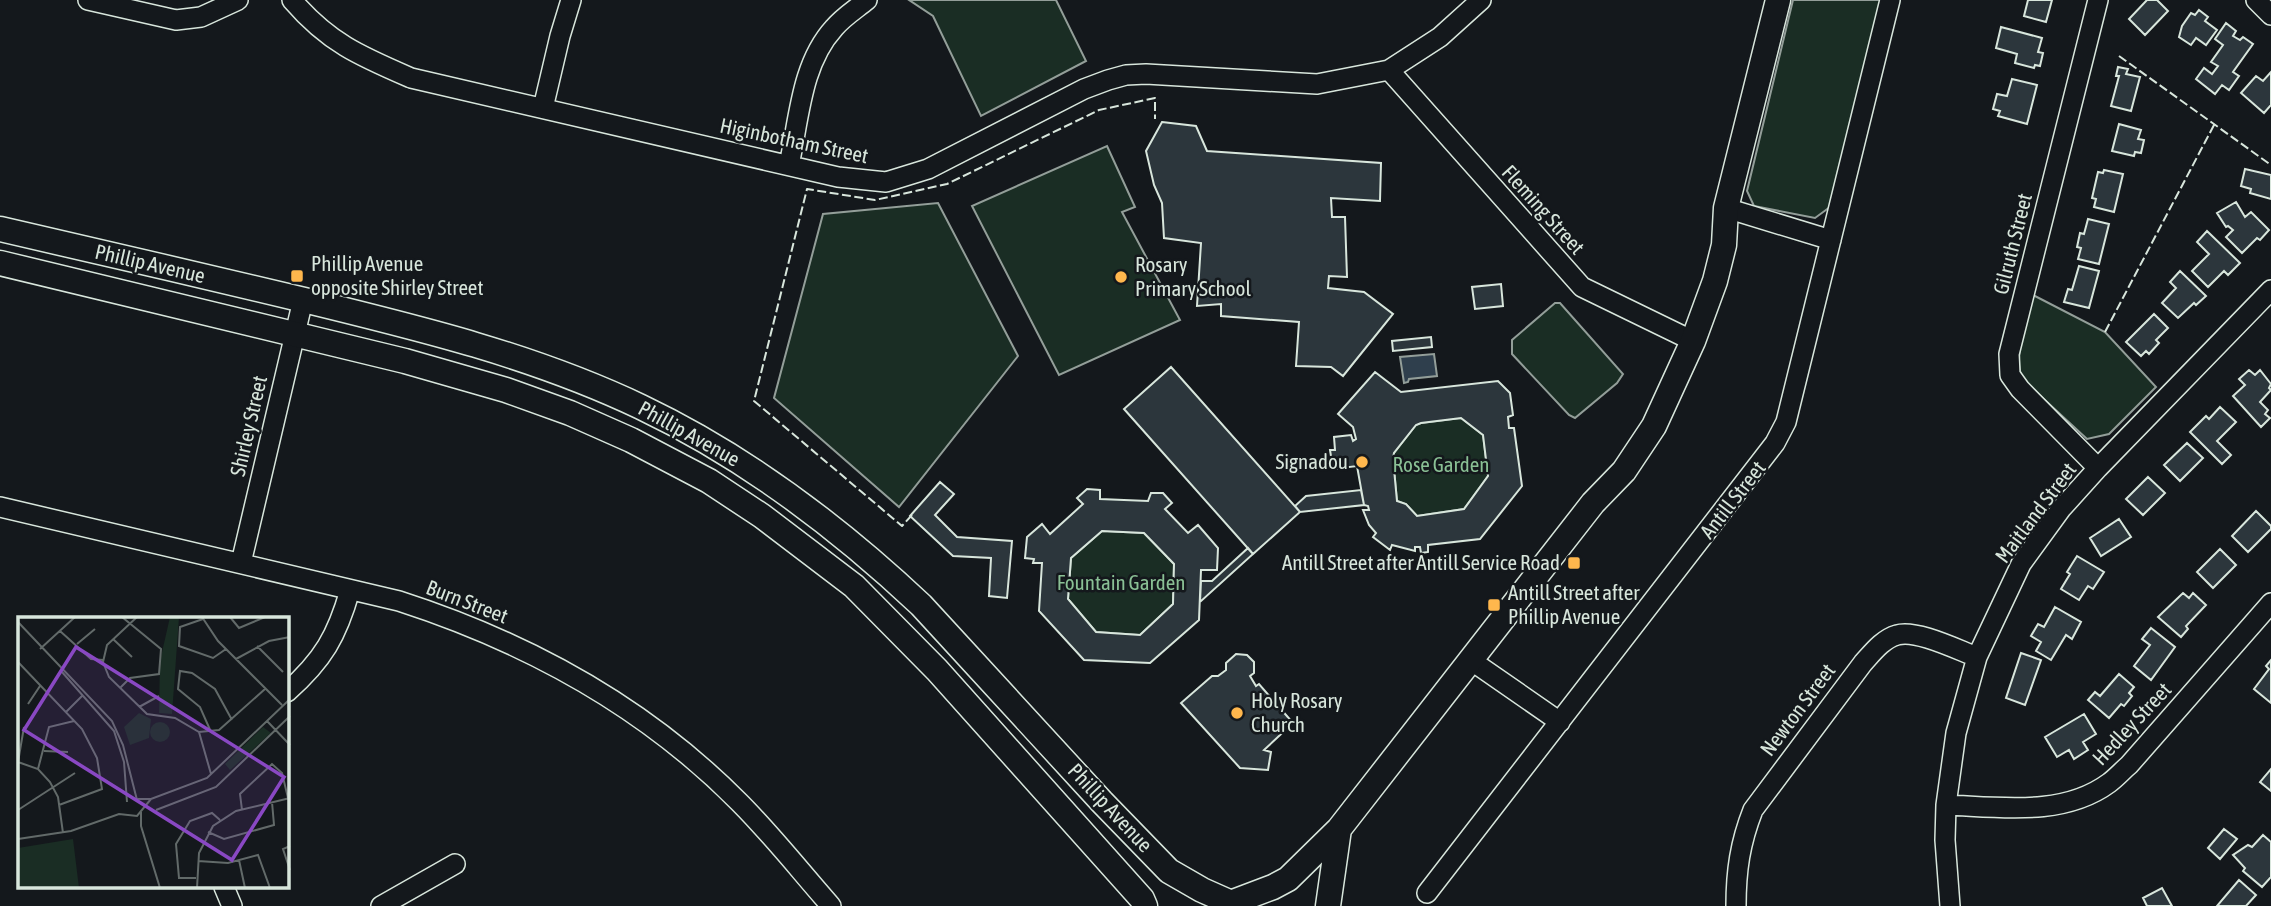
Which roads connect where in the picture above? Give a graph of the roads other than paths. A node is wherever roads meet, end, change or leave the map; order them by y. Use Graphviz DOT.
graph roads {
  1 [pos="88,0"];
  2 [pos="238,0"];
  3 [pos="292,0"];
  4 [pos="571,0"];
  5 [pos="867,0"];
  6 [pos="1777,0"];
  7 [pos="1890,0"];
  8 [pos="2098,0"];
  9 [pos="2256,0"];
  10 [pos="1475,2"];
  11 [pos="2271,15"];
  12 [pos="1389,70"];
  13 [pos="543,108"];
  14 [pos="789,165"];
  15 [pos="1726,208"];
  16 [pos="0,229"];
  17 [pos="1831,240"];
  18 [pos="0,263"];
  19 [pos="2271,290"];
  20 [pos="303,300"];
  21 [pos="294,334"];
  22 [pos="1686,339"];
  23 [pos="2098,468"];
  24 [pos="0,508"];
  25 [pos="241,563"];
  26 [pos="350,590"];
  27 [pos="2271,603"];
  28 [pos="1978,657"];
  29 [pos="1472,661"];
  30 [pos="289,690"];
  31 [pos="1560,722"];
  32 [pos="1946,805"];
  33 [pos="1339,829"];
  34 [pos="455,864"];
  35 [pos="225,888"];
  36 [pos="1427,894"];
  37 [pos="1226,903"];
  38 [pos="232,906"];
  39 [pos="381,906"];
  40 [pos="831,906"];
  41 [pos="1145,906"];
  42 [pos="1271,906"];
  43 [pos="1328,906"];
  44 [pos="1735,906"];
  45 [pos="1950,906"];
  1 -- 2 [label="street"];
  3 -- 13 [label="street, Higinbotham Street"];
  4 -- 13 [label="street"];
  5 -- 14 [label="street"];
  6 -- 15 [label="main road"];
  7 -- 17 [label="street, Antill Street"];
  8 -- 23 [label="street, Gilruth Street"];
  9 -- 11 [label="street"];
  10 -- 12 [label="street, Higinbotham Street"];
  12 -- 14 [label="street, Higinbotham Street"];
  12 -- 22 [label="street, Fleming Street"];
  13 -- 14 [label="street, Higinbotham Street"];
  15 -- 17 [label="street"];
  15 -- 22 [label="main road"];
  16 -- 20 [label="main road, Phillip Avenue"];
  17 -- 31 [label="street, Antill Street"];
  18 -- 21 [label="main road, Phillip Avenue"];
  19 -- 23 [label="street, Maitland Street"];
  20 -- 21 [label="street, Shirley Street"];
  20 -- 37 [label="main road, Phillip Avenue"];
  21 -- 25 [label="street, Shirley Street"];
  21 -- 41 [label="main road, Phillip Avenue"];
  22 -- 29 [label="main road"];
  23 -- 28 [label="street, Maitland Street"];
  24 -- 25 [label="street, Burn Street"];
  25 -- 26 [label="street, Burn Street"];
  26 -- 30 [label="street"];
  26 -- 40 [label="street, Burn Street"];
  27 -- 32 [label="street, Hedley Street"];
  28 -- 32 [label="street, Maitland Street"];
  28 -- 44 [label="street, Newton Street"];
  29 -- 31 [label="street"];
  29 -- 33 [label="main road"];
  31 -- 36 [label="street, Antill Street"];
  32 -- 45 [label="street, Maitland Street"];
  33 -- 37 [label="main road"];
  33 -- 43 [label="main road"];
  34 -- 39 [label="street"];
  35 -- 38 [label="street"];
  37 -- 42 [label="main road, Phillip Avenue"];
}
